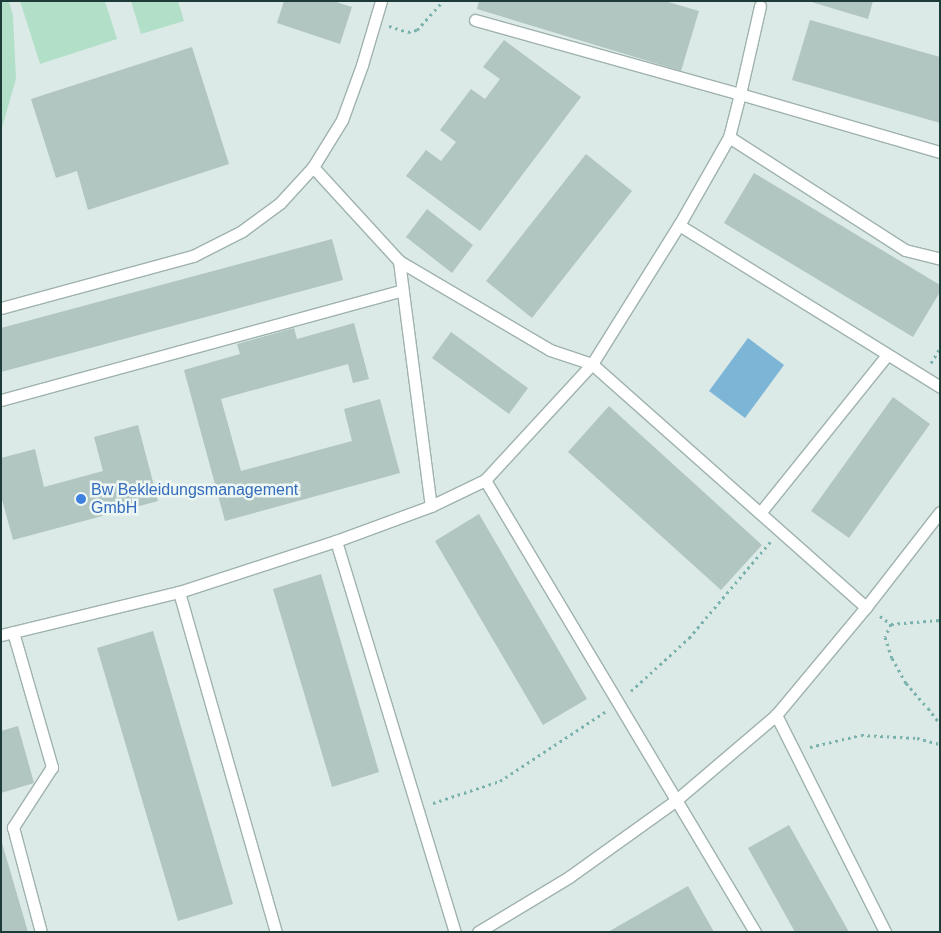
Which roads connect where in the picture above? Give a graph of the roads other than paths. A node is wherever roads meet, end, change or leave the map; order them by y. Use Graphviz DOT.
graph roads {
  1 [pos="381,1"];
  2 [pos="760,6"];
  3 [pos="475,20"];
  4 [pos="740,94"];
  5 [pos="729,137"];
  6 [pos="940,152"];
  7 [pos="312,168"];
  8 [pos="678,226"];
  9 [pos="940,259"];
  10 [pos="399,261"];
  11 [pos="402,290"];
  12 [pos="1,308"];
  13 [pos="887,355"];
  14 [pos="592,364"];
  15 [pos="940,387"];
  16 [pos="1,400"];
  17 [pos="485,480"];
  18 [pos="431,506"];
  19 [pos="940,512"];
  20 [pos="760,513"];
  21 [pos="336,541"];
  22 [pos="179,592"];
  23 [pos="866,607"];
  24 [pos="14,632"];
  25 [pos="1,636"];
  26 [pos="776,715"];
  27 [pos="675,801"];
  28 [pos="41,932"];
  29 [pos="276,932"];
  30 [pos="455,932"];
  31 [pos="478,932"];
  32 [pos="754,932"];
  33 [pos="885,932"];
  1 -- 7 [label="lane"];
  2 -- 4 [label="lane"];
  3 -- 4 [label="lane"];
  4 -- 5 [label="lane"];
  4 -- 6 [label="lane"];
  5 -- 8 [label="lane"];
  5 -- 9 [label="lane"];
  7 -- 10 [label="lane"];
  7 -- 12 [label="lane"];
  8 -- 13 [label="lane"];
  8 -- 14 [label="lane"];
  10 -- 11 [label="lane"];
  10 -- 14 [label="lane"];
  11 -- 16 [label="lane"];
  11 -- 18 [label="lane"];
  13 -- 15 [label="lane"];
  13 -- 20 [label="lane"];
  14 -- 17 [label="lane"];
  14 -- 20 [label="lane"];
  17 -- 18 [label="lane"];
  17 -- 27 [label="lane"];
  18 -- 21 [label="lane"];
  19 -- 23 [label="lane"];
  20 -- 23 [label="lane"];
  21 -- 22 [label="lane"];
  21 -- 30 [label="lane"];
  22 -- 24 [label="lane"];
  22 -- 29 [label="lane"];
  23 -- 26 [label="lane"];
  24 -- 25 [label="lane"];
  24 -- 28 [label="lane"];
  26 -- 27 [label="lane"];
  26 -- 33 [label="lane"];
  27 -- 31 [label="lane"];
  27 -- 32 [label="lane"];
}
